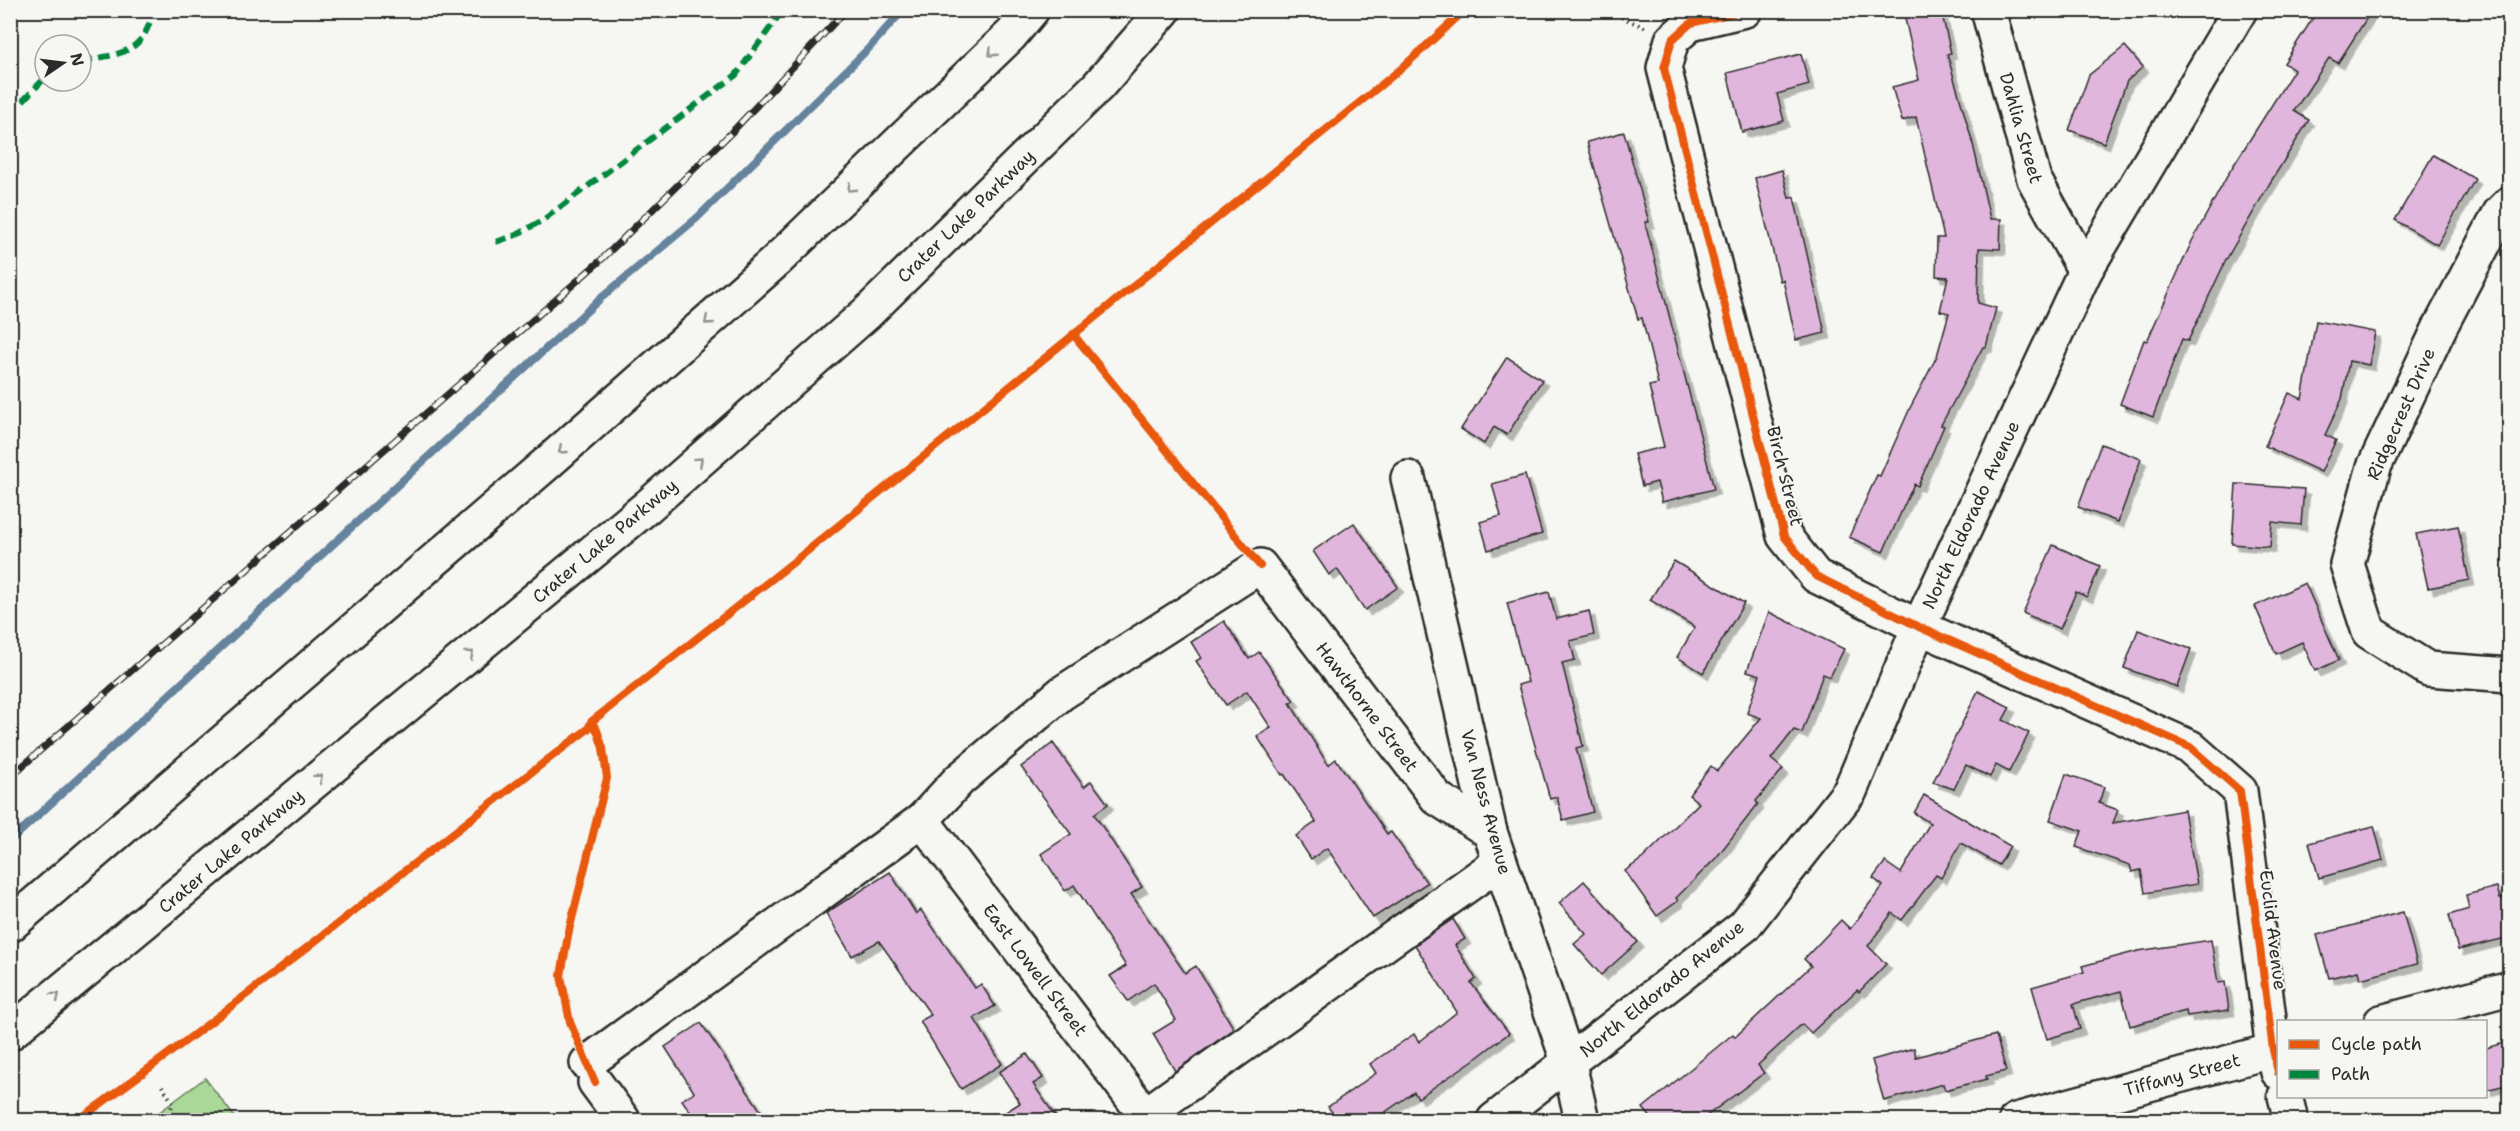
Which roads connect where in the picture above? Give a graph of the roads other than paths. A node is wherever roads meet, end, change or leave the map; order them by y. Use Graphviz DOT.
graph roads {
  1 [pos="1032,10"];
  2 [pos="1164,10"];
  3 [pos="1745,10"];
  4 [pos="1988,10"];
  5 [pos="2240,10"];
  6 [pos="2510,203"];
  7 [pos="2085,271"];
  8 [pos="1408,478"];
  9 [pos="1919,627"];
  10 [pos="2510,675"];
  11 [pos="2240,791"];
  12 [pos="922,820"];
  13 [pos="1495,847"];
  14 [pos="10,925"];
  15 [pos="2510,988"];
  16 [pos="2389,1020"];
  17 [pos="10,1033"];
  18 [pos="2277,1057"];
  19 [pos="1569,1064"];
  20 [pos="2286,1098"];
  21 [pos="1144,1119"];
  22 [pos="623,1120"];
  23 [pos="1494,1120"];
  24 [pos="1582,1120"];
  25 [pos="2016,1120"];
  26 [pos="2291,1120"];
  1 -- 14 [label="street, one-way"];
  17 -- 2 [label="street, Crater Lake Parkway, one-way"];
  3 -- 9 [label="street, Birch Street"];
  4 -- 7 [label="street, Dahlia Street"];
  5 -- 7 [label="street, North Eldorado Avenue"];
  6 -- 10 [label="street, Ridgecrest Drive"];
  7 -- 9 [label="street, North Eldorado Avenue"];
  8 -- 13 [label="street, Van Ness Avenue"];
  9 -- 11 [label="street, Birch Street"];
  9 -- 19 [label="street, North Eldorado Avenue"];
  11 -- 18 [label="street, Euclid Avenue"];
  12 -- 13 [label="street, Hawthorne Street"];
  12 -- 21 [label="street, East Lowell Street"];
  12 -- 22 [label="street"];
  13 -- 19 [label="street, Van Ness Avenue"];
  13 -- 21 [label="street"];
  15 -- 16 [label="street"];
  18 -- 25 [label="street, Tiffany Street"];
  19 -- 23 [label="street, North Eldorado Avenue"];
  19 -- 24 [label="street, Van Ness Avenue"];
  20 -- 26 [label="street"];
}
